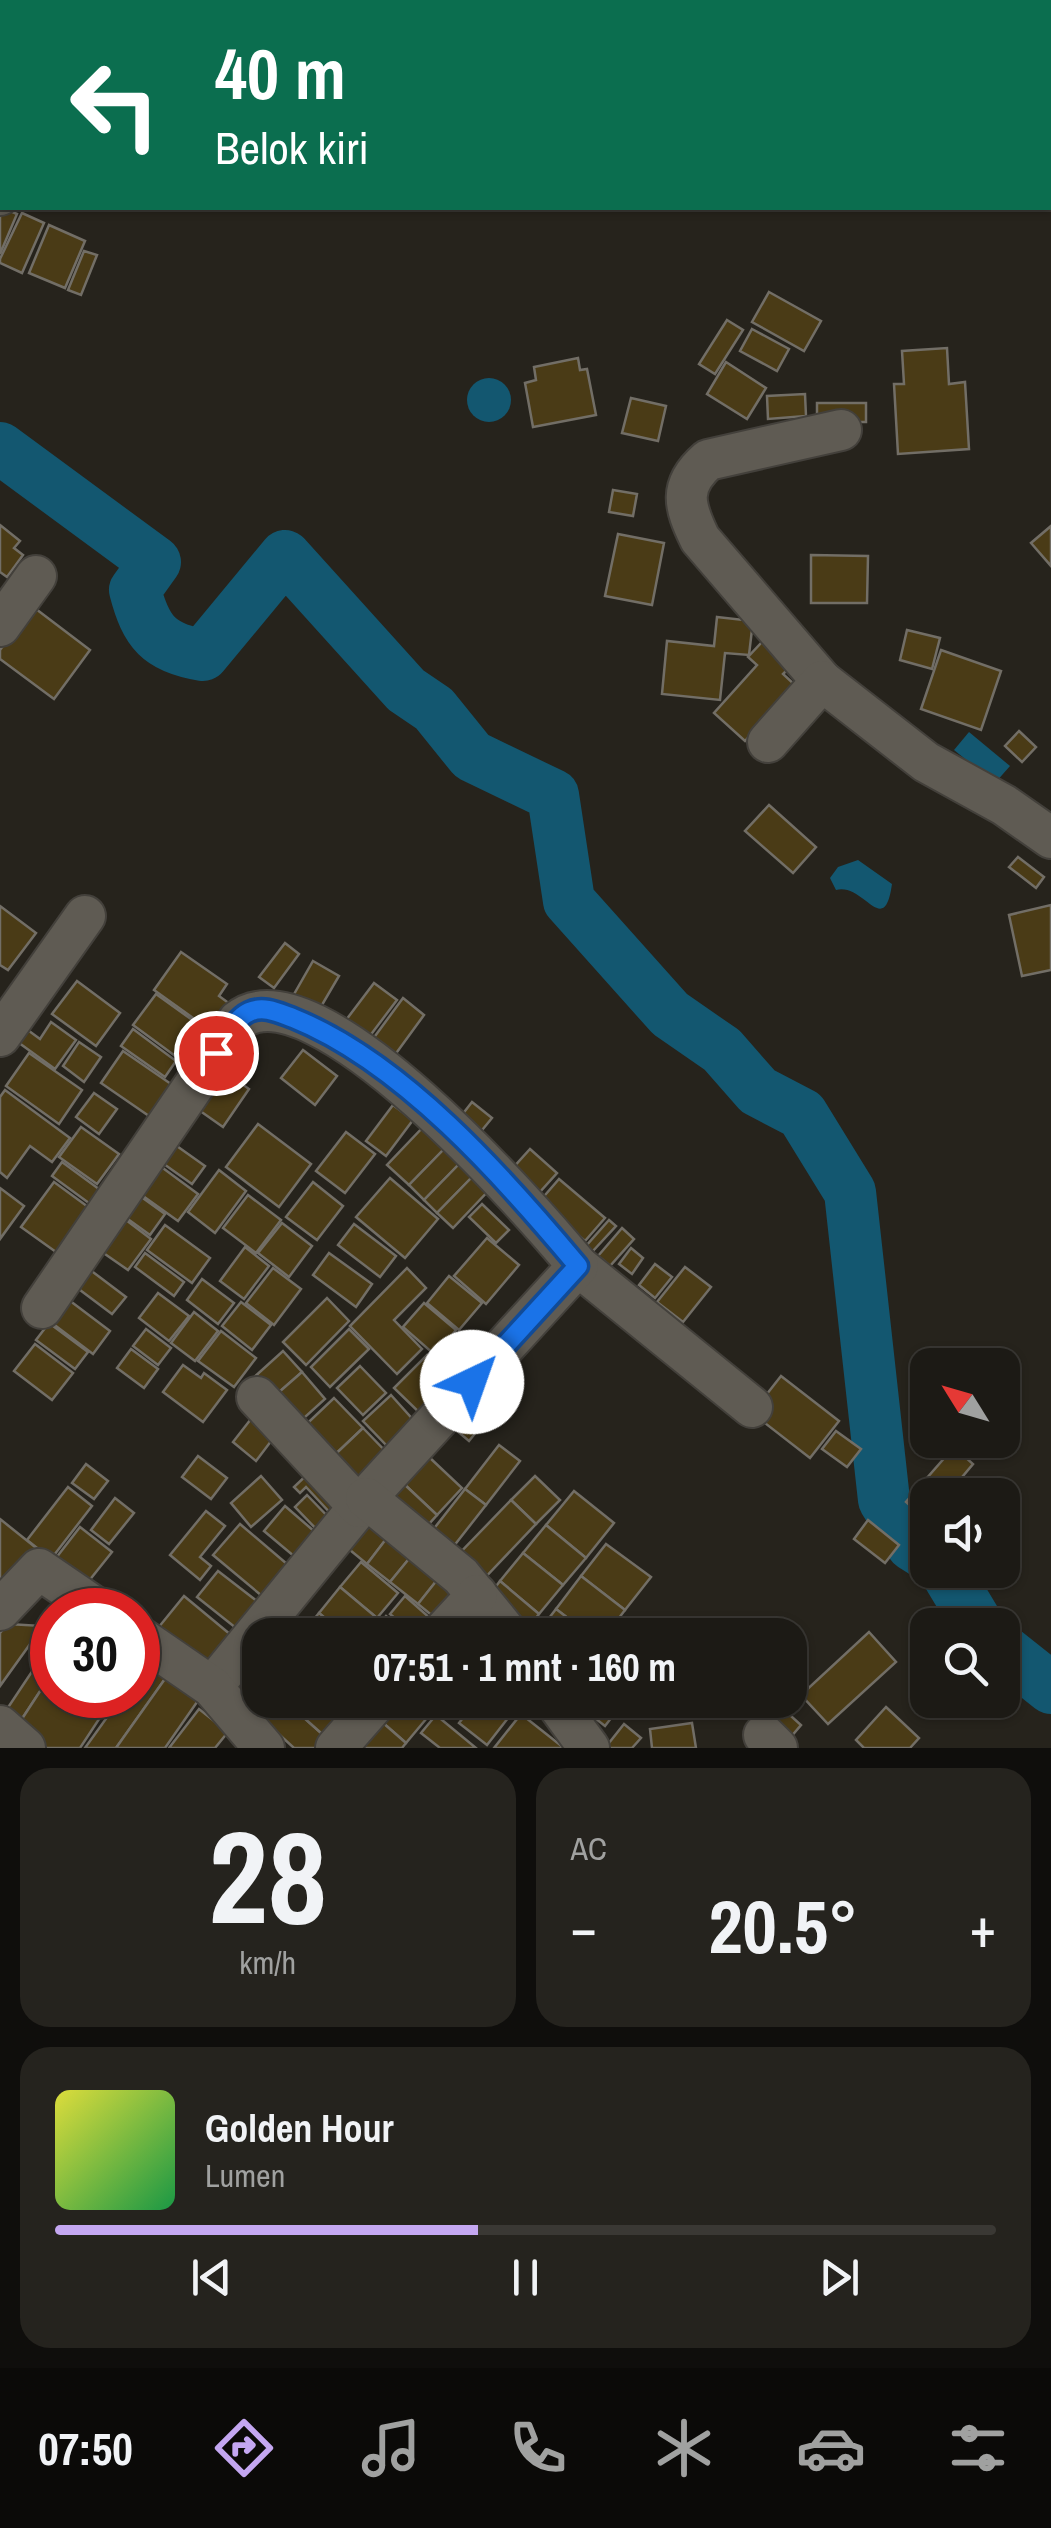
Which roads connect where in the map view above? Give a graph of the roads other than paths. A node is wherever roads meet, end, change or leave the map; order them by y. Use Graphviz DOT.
graph roads {
  1 [pos="841,430"];
  2 [pos="36,576"];
  3 [pos="0,626"];
  4 [pos="822,681"];
  5 [pos="768,742"];
  6 [pos="1051,838"];
  7 [pos="86,916"];
  8 [pos="0,1036"];
  9 [pos="578,1266"];
  10 [pos="42,1308"];
  11 [pos="257,1397"];
  12 [pos="752,1407"];
  13 [pos="363,1502"];
  14 [pos="67,1588"];
  15 [pos="477,1595"];
  16 [pos="0,1610"];
  17 [pos="456,1618"];
  18 [pos="495,1618"];
  19 [pos="160,1651"];
  20 [pos="212,1687"];
  21 [pos="362,1718"];
  22 [pos="567,1718"];
  23 [pos="0,1726"];
  24 [pos="24,1748"];
  25 [pos="264,1748"];
  26 [pos="336,1748"];
  27 [pos="589,1748"];
  1 -- 4 [label="street"];
  2 -- 3 [label="street"];
  4 -- 5 [label="street"];
  4 -- 6 [label="street"];
  7 -- 8 [label="street"];
  9 -- 10 [label="street"];
  9 -- 12 [label="street"];
  9 -- 13 [label="street"];
  11 -- 13 [label="street"];
  13 -- 15 [label="street"];
  13 -- 20 [label="street"];
  14 -- 16 [label="street"];
  15 -- 17 [label="street"];
  15 -- 18 [label="street"];
  19 -- 20 [label="street"];
  20 -- 25 [label="street"];
  21 -- 26 [label="street"];
  22 -- 27 [label="street"];
  23 -- 24 [label="street"];
}
